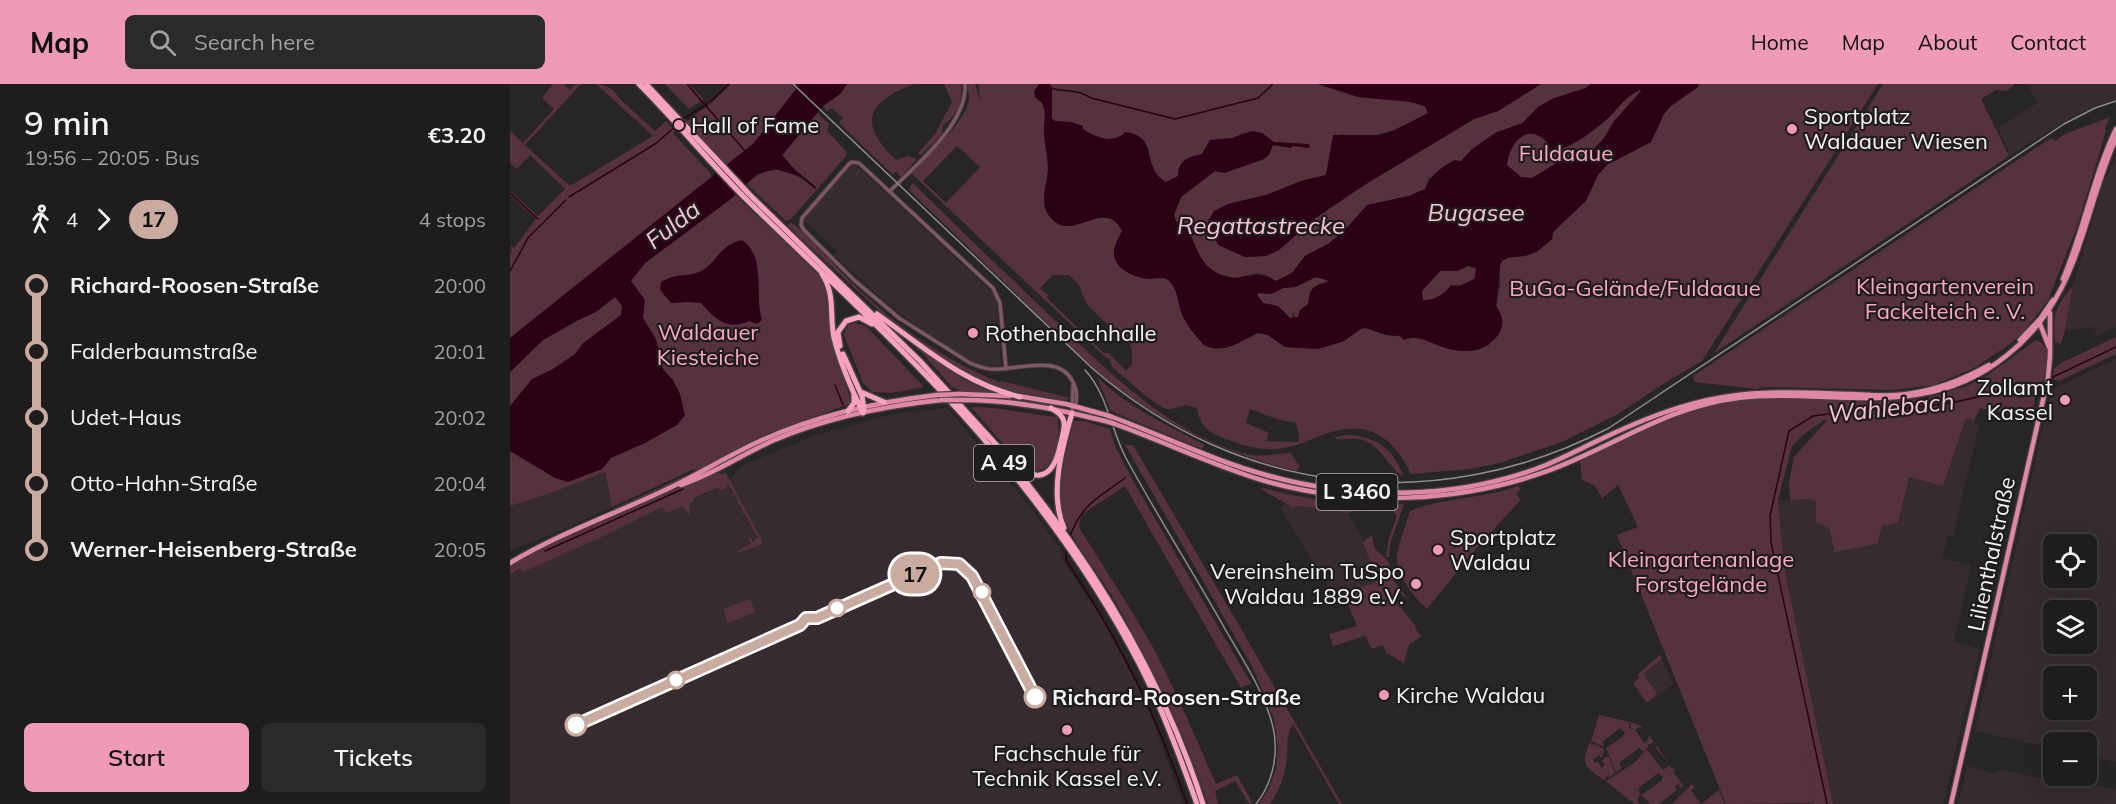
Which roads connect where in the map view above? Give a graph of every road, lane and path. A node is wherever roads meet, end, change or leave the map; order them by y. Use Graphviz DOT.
graph roads {
  1 [pos="639,84"];
  2 [pos="646,84"];
  3 [pos="965,84"];
  4 [pos="667,110"];
  5 [pos="2116,129"];
  6 [pos="2116,138"];
  7 [pos="890,191"];
  8 [pos="787,234"];
  9 [pos="816,265"];
  10 [pos="860,300"];
  11 [pos="2050,311"];
  12 [pos="2040,322"];
  13 [pos="2050,333"];
  14 [pos="2029,336"];
  15 [pos="2046,339"];
  16 [pos="894,342"];
  17 [pos="2050,349"];
  18 [pos="1006,369"];
  19 [pos="857,391"];
  20 [pos="1020,397"];
  21 [pos="1075,398"];
  22 [pos="884,402"];
  23 [pos="1066,404"];
  24 [pos="1051,408"];
  25 [pos="862,409"];
  26 [pos="1073,409"];
  27 [pos="1084,409"];
  28 [pos="848,411"];
  29 [pos="1111,420"];
  30 [pos="996,444"];
  31 [pos="664,490"];
  32 [pos="1069,541"];
  33 [pos="510,563"];
  34 [pos="1197,804"];
  35 [pos="1203,804"];
  36 [pos="1951,804"];
  1 -- 4 [label="highway, A 49"];
  2 -- 4 [label="highway, A 49"];
  3 -- 7 [label="street"];
  4 -- 8 [label="highway, A 49"];
  5 -- 12 [label="main road, L 3460"];
  6 -- 11 [label="main road, L 3460"];
  7 -- 18 [label="street"];
  7 -- 18 [label="street"];
  8 -- 9 [label="highway, A 49"];
  8 -- 10 [label="highway, A 49"];
  9 -- 16 [label="highway, A 49"];
  9 -- 19 [label="highway"];
  10 -- 20 [label="highway"];
  10 -- 30 [label="highway, A 49"];
  11 -- 12 [label="main road, L 3460"];
  11 -- 13 [label="main road"];
  12 -- 13 [label="main road"];
  12 -- 14 [label="main road, L 3460"];
  12 -- 15 [label="main road, Lilienthalstraße"];
  12 -- 29 [label="main road, L 3460"];
  13 -- 17 [label="main road"];
  14 -- 15 [label="main road"];
  14 -- 29 [label="main road, L 3460, bridge"];
  15 -- 17 [label="main road, Lilienthalstraße"];
  16 -- 19 [label="highway"];
  16 -- 32 [label="highway, A 49"];
  17 -- 36 [label="main road, Lilienthalstraße"];
  18 -- 21 [label="street"];
  19 -- 22 [label="highway"];
  19 -- 25 [label="highway"];
  19 -- 28 [label="highway"];
  20 -- 22 [label="main road, L 3460, bridge"];
  20 -- 23 [label="main road, L 3460"];
  21 -- 23 [label="street"];
  21 -- 26 [label="street"];
  21 -- 27 [label="street"];
  22 -- 25 [label="main road, L 3460"];
  23 -- 26 [label="main road, L 3460"];
  24 -- 25 [label="main road, L 3460, bridge"];
  24 -- 26 [label="main road, L 3460"];
  24 -- 30 [label="highway"];
  25 -- 28 [label="main road, L 3460"];
  25 -- 31 [label="main road, L 3460"];
  26 -- 27 [label="main road, L 3460"];
  26 -- 29 [label="main road, L 3460"];
  26 -- 32 [label="highway"];
  27 -- 29 [label="main road, L 3460, bridge"];
  28 -- 31 [label="main road, L 3460"];
  30 -- 32 [label="highway, A 49"];
  31 -- 33 [label="main road, L 3460"];
  32 -- 34 [label="highway, A 49"];
  32 -- 35 [label="highway, A 49"];
}
